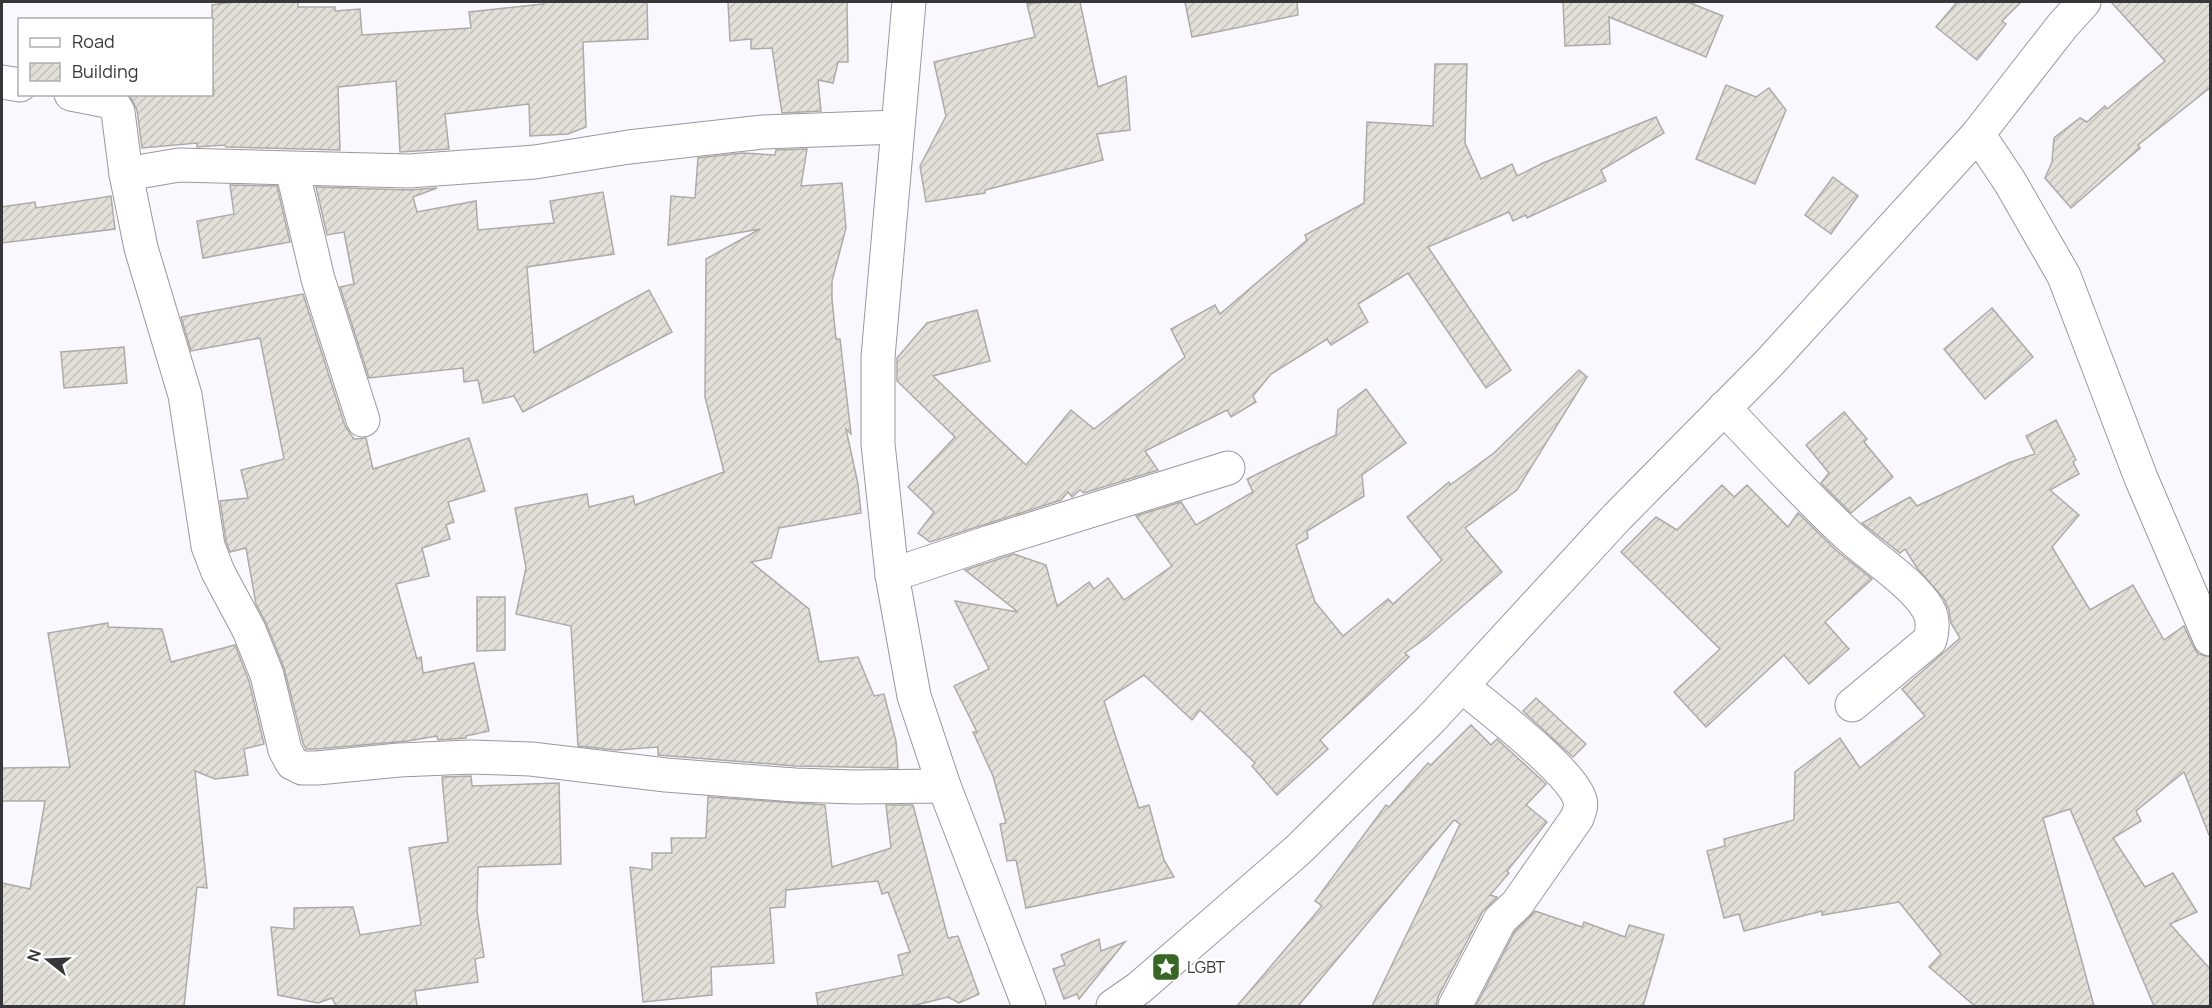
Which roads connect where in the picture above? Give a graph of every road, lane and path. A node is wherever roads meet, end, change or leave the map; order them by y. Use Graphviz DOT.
graph roads {
  1 [pos="909,2"];
  2 [pos="2084,2"];
  3 [pos="2,82"];
  4 [pos="18,85"];
  5 [pos="81,96"];
  6 [pos="897,127"];
  7 [pos="1978,134"];
  8 [pos="292,169"];
  9 [pos="126,174"];
  10 [pos="1724,408"];
  11 [pos="363,420"];
  12 [pos="1228,468"];
  13 [pos="892,575"];
  14 [pos="2211,639"];
  15 [pos="1462,686"];
  16 [pos="1852,705"];
  17 [pos="944,786"];
  18 [pos="1029,1006"];
  19 [pos="1113,1006"];
  20 [pos="1455,1006"];
  1 -- 6 [label="street"];
  2 -- 7 [label="street"];
  3 -- 4 [label="street"];
  5 -- 9 [label="street"];
  6 -- 8 [label="street"];
  6 -- 13 [label="street"];
  7 -- 10 [label="street"];
  7 -- 14 [label="street"];
  8 -- 9 [label="street"];
  8 -- 11 [label="street"];
  9 -- 17 [label="street"];
  10 -- 15 [label="street"];
  10 -- 16 [label="street"];
  12 -- 13 [label="street"];
  13 -- 17 [label="street"];
  15 -- 19 [label="street"];
  15 -- 20 [label="street"];
  17 -- 18 [label="street"];
}
